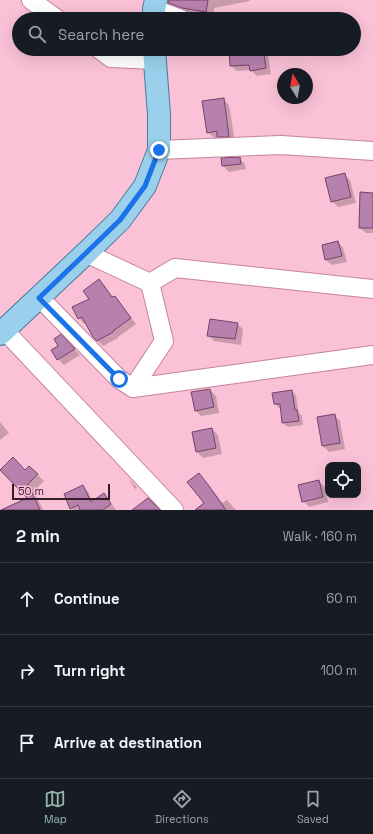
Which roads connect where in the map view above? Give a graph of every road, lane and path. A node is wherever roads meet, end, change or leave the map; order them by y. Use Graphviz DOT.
graph roads {
  1 [pos="31,0"];
  2 [pos="47,12"];
  3 [pos="108,56"];
  4 [pos="140,56"];
  5 [pos="154,56"];
  6 [pos="159,150"];
  7 [pos="373,150"];
  8 [pos="86,253"];
  9 [pos="150,283"];
  10 [pos="373,289"];
  11 [pos="39,298"];
  12 [pos="2,332"];
  13 [pos="373,355"];
  14 [pos="133,388"];
  15 [pos="174,510"];
  1 -- 2 [label="street"];
  3 -- 4 [label="street"];
  5 -- 6 [label="main road"];
  6 -- 7 [label="street"];
  6 -- 8 [label="main road"];
  8 -- 9 [label="street"];
  8 -- 11 [label="main road"];
  9 -- 10 [label="street"];
  9 -- 14 [label="street"];
  11 -- 12 [label="main road"];
  11 -- 14 [label="street"];
  12 -- 15 [label="street"];
  13 -- 14 [label="street"];
}
